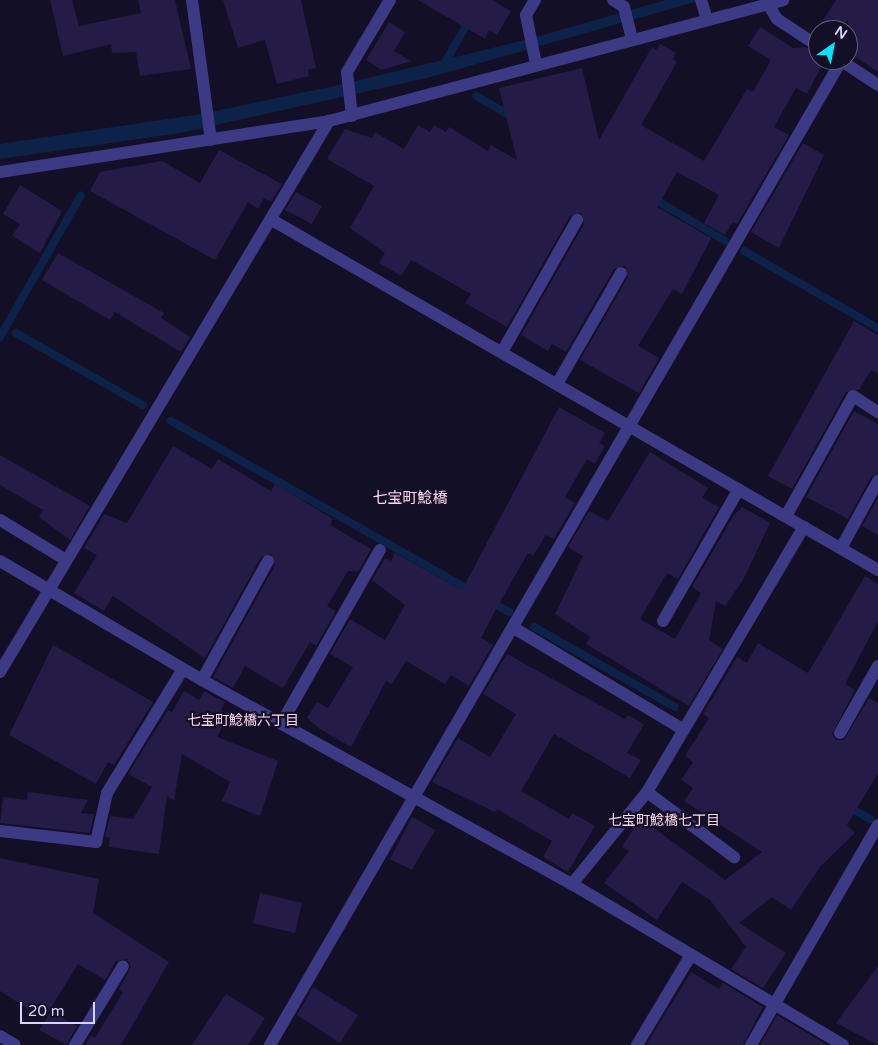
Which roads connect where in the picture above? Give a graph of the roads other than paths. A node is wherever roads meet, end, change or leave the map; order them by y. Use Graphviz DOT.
graph roads {
  1 [pos="192,0"];
  2 [pos="390,0"];
  3 [pos="535,0"];
  4 [pos="613,0"];
  5 [pos="782,0"];
  6 [pos="768,4"];
  7 [pos="704,10"];
  8 [pos="631,34"];
  9 [pos="808,39"];
  10 [pos="536,64"];
  11 [pos="835,70"];
  12 [pos="856,70"];
  13 [pos="878,85"];
  14 [pos="352,116"];
  15 [pos="329,121"];
  16 [pos="210,135"];
  17 [pos="0,172"];
  18 [pos="272,220"];
  19 [pos="577,220"];
  20 [pos="621,273"];
  21 [pos="502,352"];
  22 [pos="557,384"];
  23 [pos="878,412"];
  24 [pos="628,425"];
  25 [pos="878,481"];
  26 [pos="739,490"];
  27 [pos="786,516"];
  28 [pos="0,520"];
  29 [pos="804,527"];
  30 [pos="841,548"];
  31 [pos="380,550"];
  32 [pos="66,560"];
  33 [pos="0,561"];
  34 [pos="268,561"];
  35 [pos="878,570"];
  36 [pos="49,589"];
  37 [pos="663,621"];
  38 [pos="514,628"];
  39 [pos="878,666"];
  40 [pos="183,669"];
  41 [pos="0,672"];
  42 [pos="202,680"];
  43 [pos="281,724"];
  44 [pos="684,730"];
  45 [pos="840,733"];
  46 [pos="647,792"];
  47 [pos="414,798"];
  48 [pos="878,825"];
  49 [pos="0,831"];
  50 [pos="734,857"];
  51 [pos="572,884"];
  52 [pos="689,958"];
  53 [pos="123,966"];
  54 [pos="774,1006"];
  55 [pos="0,1036"];
  56 [pos="839,1044"];
  57 [pos="15,1045"];
  58 [pos="75,1045"];
  59 [pos="270,1045"];
  60 [pos="637,1045"];
  61 [pos="751,1045"];
  1 -- 16 [label="street"];
  2 -- 14 [label="street"];
  3 -- 10 [label="street"];
  4 -- 8 [label="street"];
  5 -- 6 [label="street"];
  6 -- 7 [label="street"];
  6 -- 9 [label="street"];
  7 -- 8 [label="street"];
  8 -- 10 [label="street"];
  10 -- 14 [label="street"];
  11 -- 24 [label="street"];
  12 -- 13 [label="street"];
  14 -- 15 [label="street"];
  15 -- 16 [label="street"];
  15 -- 18 [label="street"];
  16 -- 17 [label="street"];
  18 -- 21 [label="street"];
  18 -- 32 [label="street"];
  19 -- 21 [label="street"];
  20 -- 22 [label="street"];
  21 -- 22 [label="street"];
  22 -- 24 [label="street"];
  23 -- 27 [label="street"];
  24 -- 26 [label="street"];
  24 -- 38 [label="street"];
  25 -- 30 [label="street"];
  26 -- 27 [label="street"];
  26 -- 37 [label="street"];
  27 -- 29 [label="street"];
  28 -- 32 [label="street"];
  29 -- 30 [label="street"];
  29 -- 44 [label="street"];
  30 -- 35 [label="street"];
  31 -- 43 [label="street"];
  32 -- 36 [label="street"];
  33 -- 36 [label="street"];
  34 -- 42 [label="street"];
  36 -- 40 [label="street"];
  36 -- 41 [label="street"];
  38 -- 44 [label="street"];
  38 -- 47 [label="street"];
  39 -- 45 [label="street"];
  40 -- 42 [label="street"];
  40 -- 49 [label="street"];
  42 -- 43 [label="street"];
  43 -- 47 [label="street"];
  44 -- 46 [label="street"];
  46 -- 50 [label="street"];
  46 -- 51 [label="street"];
  47 -- 51 [label="street"];
  47 -- 59 [label="street"];
  48 -- 54 [label="street"];
  51 -- 52 [label="street"];
  52 -- 54 [label="street"];
  52 -- 60 [label="street"];
  53 -- 58 [label="street"];
  54 -- 56 [label="street"];
  54 -- 61 [label="street"];
  55 -- 57 [label="street"];
}
